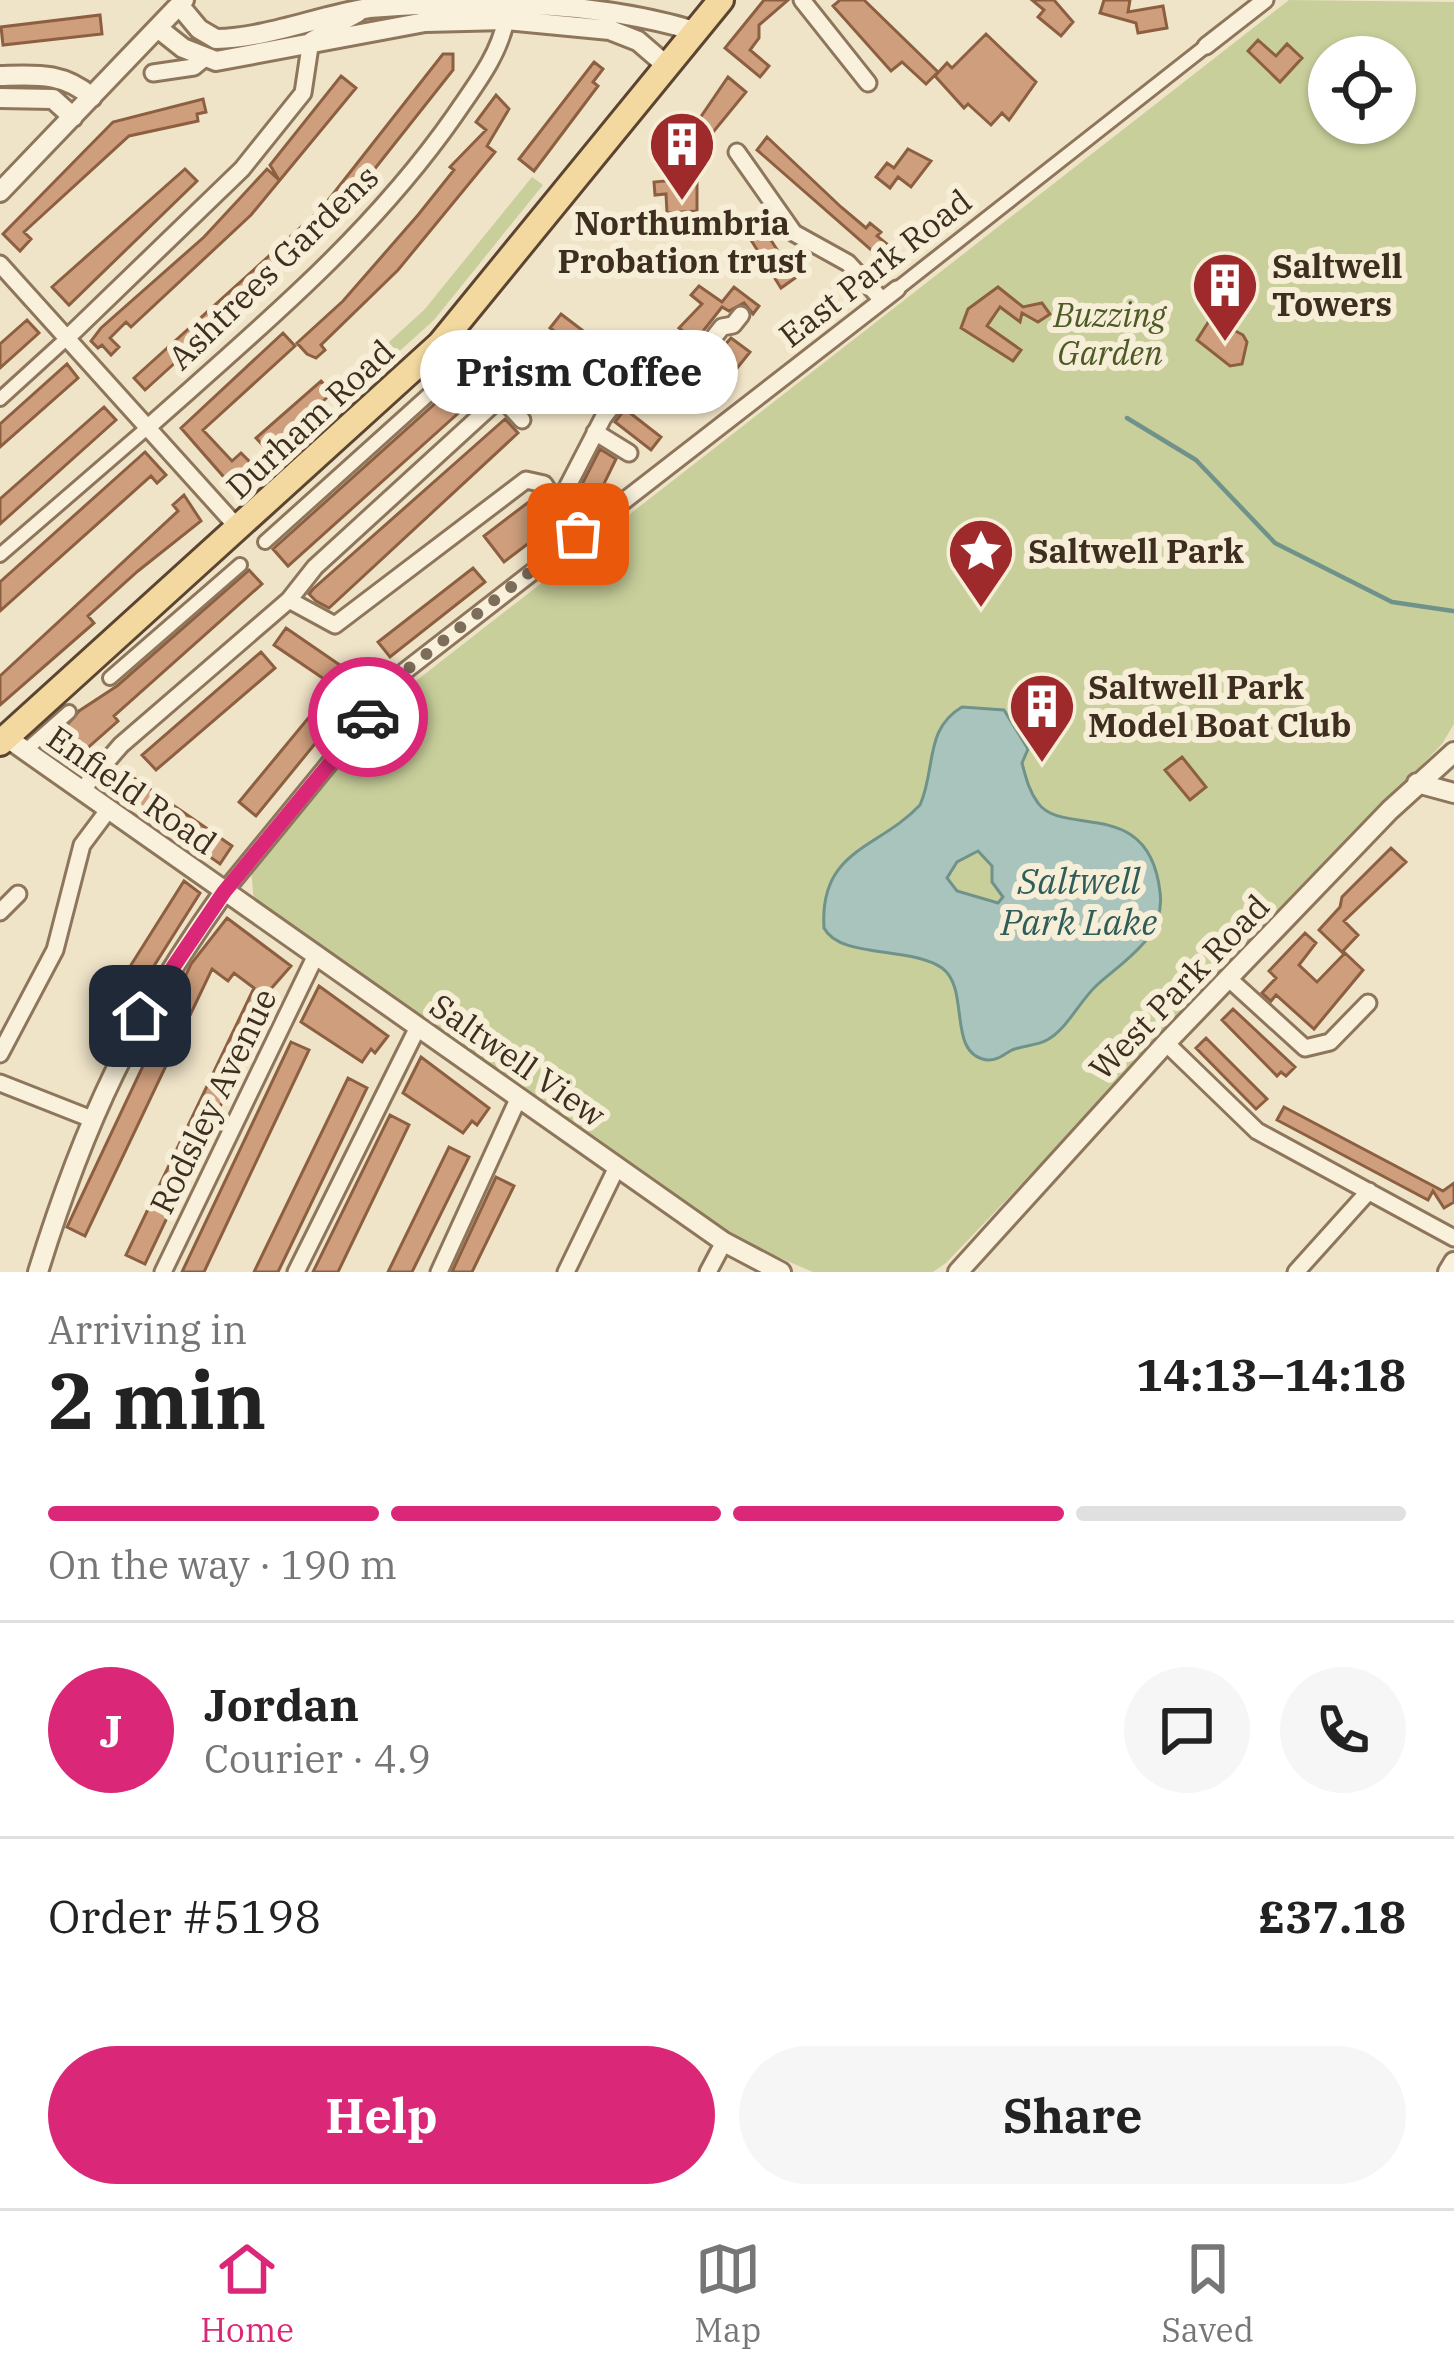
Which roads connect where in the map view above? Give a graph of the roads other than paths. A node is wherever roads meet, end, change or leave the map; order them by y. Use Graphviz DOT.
graph roads {
  1 [pos="541,0"];
  2 [pos="721,0"];
  3 [pos="802,0"];
  4 [pos="1235,0"];
  5 [pos="1265,0"];
  6 [pos="181,3"];
  7 [pos="370,4"];
  8 [pos="1247,14"];
  9 [pos="506,20"];
  10 [pos="159,29"];
  11 [pos="695,31"];
  12 [pos="311,40"];
  13 [pos="1206,46"];
  14 [pos="206,57"];
  15 [pos="667,66"];
  16 [pos="153,73"];
  17 [pos="0,76"];
  18 [pos="868,83"];
  19 [pos="92,97"];
  20 [pos="0,98"];
  21 [pos="74,117"];
  22 [pos="736,152"];
  23 [pos="0,192"];
  24 [pos="0,264"];
  25 [pos="897,289"];
  26 [pos="883,300"];
  27 [pos="741,315"];
  28 [pos="66,339"];
  29 [pos="476,344"];
  30 [pos="693,364"];
  31 [pos="709,376"];
  32 [pos="0,399"];
  33 [pos="522,420"];
  34 [pos="147,428"];
  35 [pos="595,432"];
  36 [pos="629,454"];
  37 [pos="558,505"];
  38 [pos="239,529"];
  39 [pos="578,534"];
  40 [pos="265,542"];
  41 [pos="0,555"];
  42 [pos="240,565"];
  43 [pos="289,600"];
  44 [pos="110,678"];
  45 [pos="69,712"];
  46 [pos="10,744"];
  47 [pos="1454,752"];
  48 [pos="1417,783"];
  49 [pos="82,790"];
  50 [pos="1454,793"];
  51 [pos="109,809"];
  52 [pos="224,892"];
  53 [pos="18,894"];
  54 [pos="0,912"];
  55 [pos="316,956"];
  56 [pos="1228,978"];
  57 [pos="1368,1003"];
  58 [pos="418,1027"];
  59 [pos="1166,1043"];
  60 [pos="0,1054"];
  61 [pos="0,1083"];
  62 [pos="519,1097"];
  63 [pos="89,1118"];
  64 [pos="617,1167"];
  65 [pos="1370,1191"];
  66 [pos="1454,1238"];
  67 [pos="724,1242"];
  68 [pos="1454,1262"];
  69 [pos="38,1272"];
  70 [pos="163,1272"];
  71 [pos="296,1272"];
  72 [pos="439,1272"];
  73 [pos="566,1272"];
  74 [pos="708,1272"];
  75 [pos="781,1272"];
  76 [pos="958,1272"];
  77 [pos="1296,1272"];
  78 [pos="1448,1272"];
  1 -- 7 [label="street"];
  1 -- 9 [label="street"];
  1 -- 11 [label="street"];
  2 -- 11 [label="main road, Durham Road"];
  3 -- 18 [label="street"];
  4 -- 8 [label="street"];
  5 -- 8 [label="street, East Park Road"];
  6 -- 7 [label="street"];
  6 -- 10 [label="street"];
  7 -- 12 [label="street"];
  8 -- 13 [label="street, East Park Road"];
  9 -- 12 [label="street"];
  9 -- 15 [label="street"];
  9 -- 34 [label="street, Ashtrees Gardens"];
  10 -- 14 [label="street"];
  10 -- 19 [label="street"];
  11 -- 15 [label="main road, Durham Road"];
  12 -- 14 [label="street"];
  12 -- 28 [label="street"];
  13 -- 25 [label="street, East Park Road"];
  14 -- 16 [label="street"];
  15 -- 38 [label="main road, Durham Road"];
  17 -- 19 [label="street"];
  19 -- 21 [label="street"];
  20 -- 21 [label="street"];
  21 -- 23 [label="street"];
  22 -- 26 [label="street"];
  24 -- 28 [label="street"];
  25 -- 26 [label="street, East Park Road"];
  26 -- 39 [label="street, East Park Road"];
  27 -- 30 [label="street"];
  28 -- 32 [label="street"];
  28 -- 34 [label="street"];
  29 -- 40 [label="street"];
  30 -- 31 [label="street"];
  30 -- 35 [label="street"];
  33 -- 43 [label="street"];
  34 -- 38 [label="street"];
  34 -- 41 [label="street"];
  35 -- 36 [label="street"];
  35 -- 37 [label="street"];
  37 -- 39 [label="street"];
  37 -- 43 [label="street"];
  38 -- 46 [label="main road, Durham Road"];
  39 -- 52 [label="street, East Park Road"];
  42 -- 44 [label="street"];
  43 -- 49 [label="street"];
  45 -- 46 [label="street"];
  46 -- 49 [label="street, Enfield Road"];
  47 -- 48 [label="street, West Park Road"];
  48 -- 50 [label="street"];
  48 -- 56 [label="street, West Park Road"];
  49 -- 51 [label="street, Enfield Road"];
  51 -- 52 [label="street, Enfield Road"];
  51 -- 60 [label="street"];
  52 -- 55 [label="street, Saltwell View"];
  52 -- 63 [label="street"];
  53 -- 54 [label="street"];
  55 -- 58 [label="street, Saltwell View"];
  55 -- 70 [label="street, Rodsley Avenue"];
  56 -- 57 [label="street"];
  56 -- 59 [label="street, West Park Road"];
  58 -- 62 [label="street, Saltwell View"];
  58 -- 71 [label="street"];
  59 -- 65 [label="street"];
  59 -- 76 [label="street, West Park Road"];
  61 -- 63 [label="street"];
  62 -- 64 [label="street, Saltwell View"];
  62 -- 72 [label="street"];
  63 -- 69 [label="street"];
  64 -- 67 [label="street, Saltwell View"];
  64 -- 73 [label="street"];
  65 -- 66 [label="street"];
  65 -- 77 [label="street"];
  67 -- 74 [label="street"];
  67 -- 75 [label="street, Saltwell View"];
  68 -- 78 [label="street"];
}
